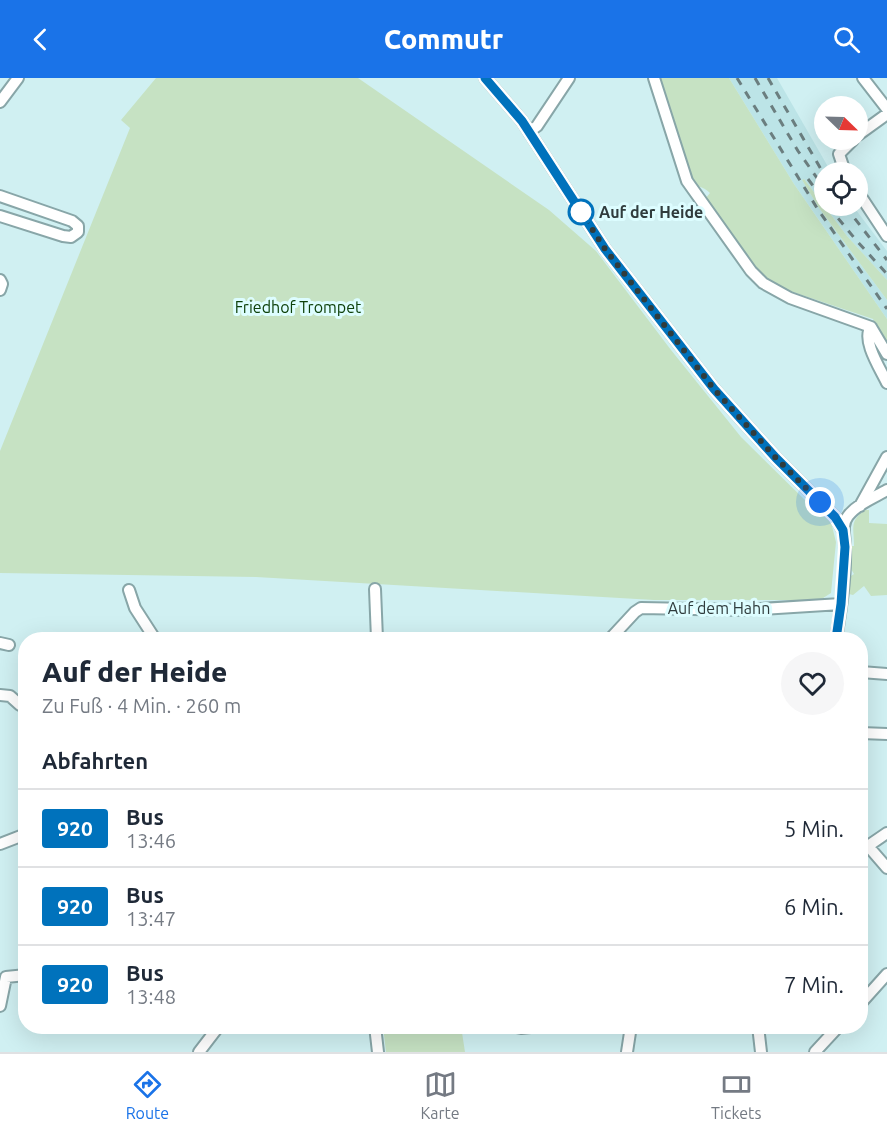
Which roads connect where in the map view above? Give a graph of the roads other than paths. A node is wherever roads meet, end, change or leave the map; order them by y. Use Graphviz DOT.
graph roads {
  1 [pos="18,78"];
  2 [pos="485,78"];
  3 [pos="570,78"];
  4 [pos="654,78"];
  5 [pos="863,78"];
  6 [pos="0,102"];
  7 [pos="887,109"];
  8 [pos="887,114"];
  9 [pos="868,128"];
  10 [pos="529,132"];
  11 [pos="0,196"];
  12 [pos="868,207"];
  13 [pos="0,216"];
  14 [pos="887,236"];
  15 [pos="0,280"];
  16 [pos="0,290"];
  17 [pos="871,327"];
  18 [pos="887,354"];
  19 [pos="887,383"];
  20 [pos="887,457"];
  21 [pos="887,490"];
  22 [pos="860,506"];
  23 [pos="843,530"];
  24 [pos="375,589"];
  25 [pos="129,590"];
  26 [pos="841,604"];
  27 [pos="150,632"];
  28 [pos="377,632"];
  29 [pos="616,632"];
  30 [pos="837,632"];
  31 [pos="868,673"];
  32 [pos="887,674"];
  33 [pos="0,695"];
  34 [pos="18,703"];
  35 [pos="868,734"];
  36 [pos="887,734"];
  37 [pos="887,833"];
  38 [pos="18,837"];
  39 [pos="0,844"];
  40 [pos="887,868"];
  41 [pos="887,974"];
  42 [pos="18,975"];
  43 [pos="868,995"];
  44 [pos="0,1006"];
  45 [pos="213,1034"];
  46 [pos="376,1034"];
  47 [pos="629,1034"];
  48 [pos="759,1034"];
  49 [pos="832,1034"];
  50 [pos="200,1052"];
  51 [pos="378,1052"];
  52 [pos="627,1052"];
  53 [pos="761,1052"];
  54 [pos="815,1052"];
  1 -- 6 [label="street"];
  2 -- 10 [label="street"];
  3 -- 10 [label="street"];
  4 -- 17 [label="street"];
  5 -- 7 [label="street"];
  8 -- 9 [label="street"];
  10 -- 23 [label="street"];
  11 -- 13 [label="street"];
  12 -- 14 [label="street"];
  15 -- 16 [label="street"];
  17 -- 18 [label="street"];
  17 -- 19 [label="street"];
  20 -- 22 [label="street"];
  21 -- 22 [label="street"];
  22 -- 23 [label="street"];
  23 -- 26 [label="street"];
  24 -- 28 [label="street"];
  25 -- 27 [label="street"];
  26 -- 29 [label="street, Auf dem Hahn"];
  26 -- 30 [label="street"];
  31 -- 32 [label="street"];
  33 -- 34 [label="street"];
  35 -- 36 [label="street"];
  37 -- 40 [label="street"];
  38 -- 39 [label="street"];
  41 -- 43 [label="street"];
  42 -- 44 [label="street"];
  45 -- 50 [label="street"];
  46 -- 51 [label="street"];
  47 -- 52 [label="street"];
  48 -- 53 [label="street"];
  49 -- 54 [label="street"];
}
